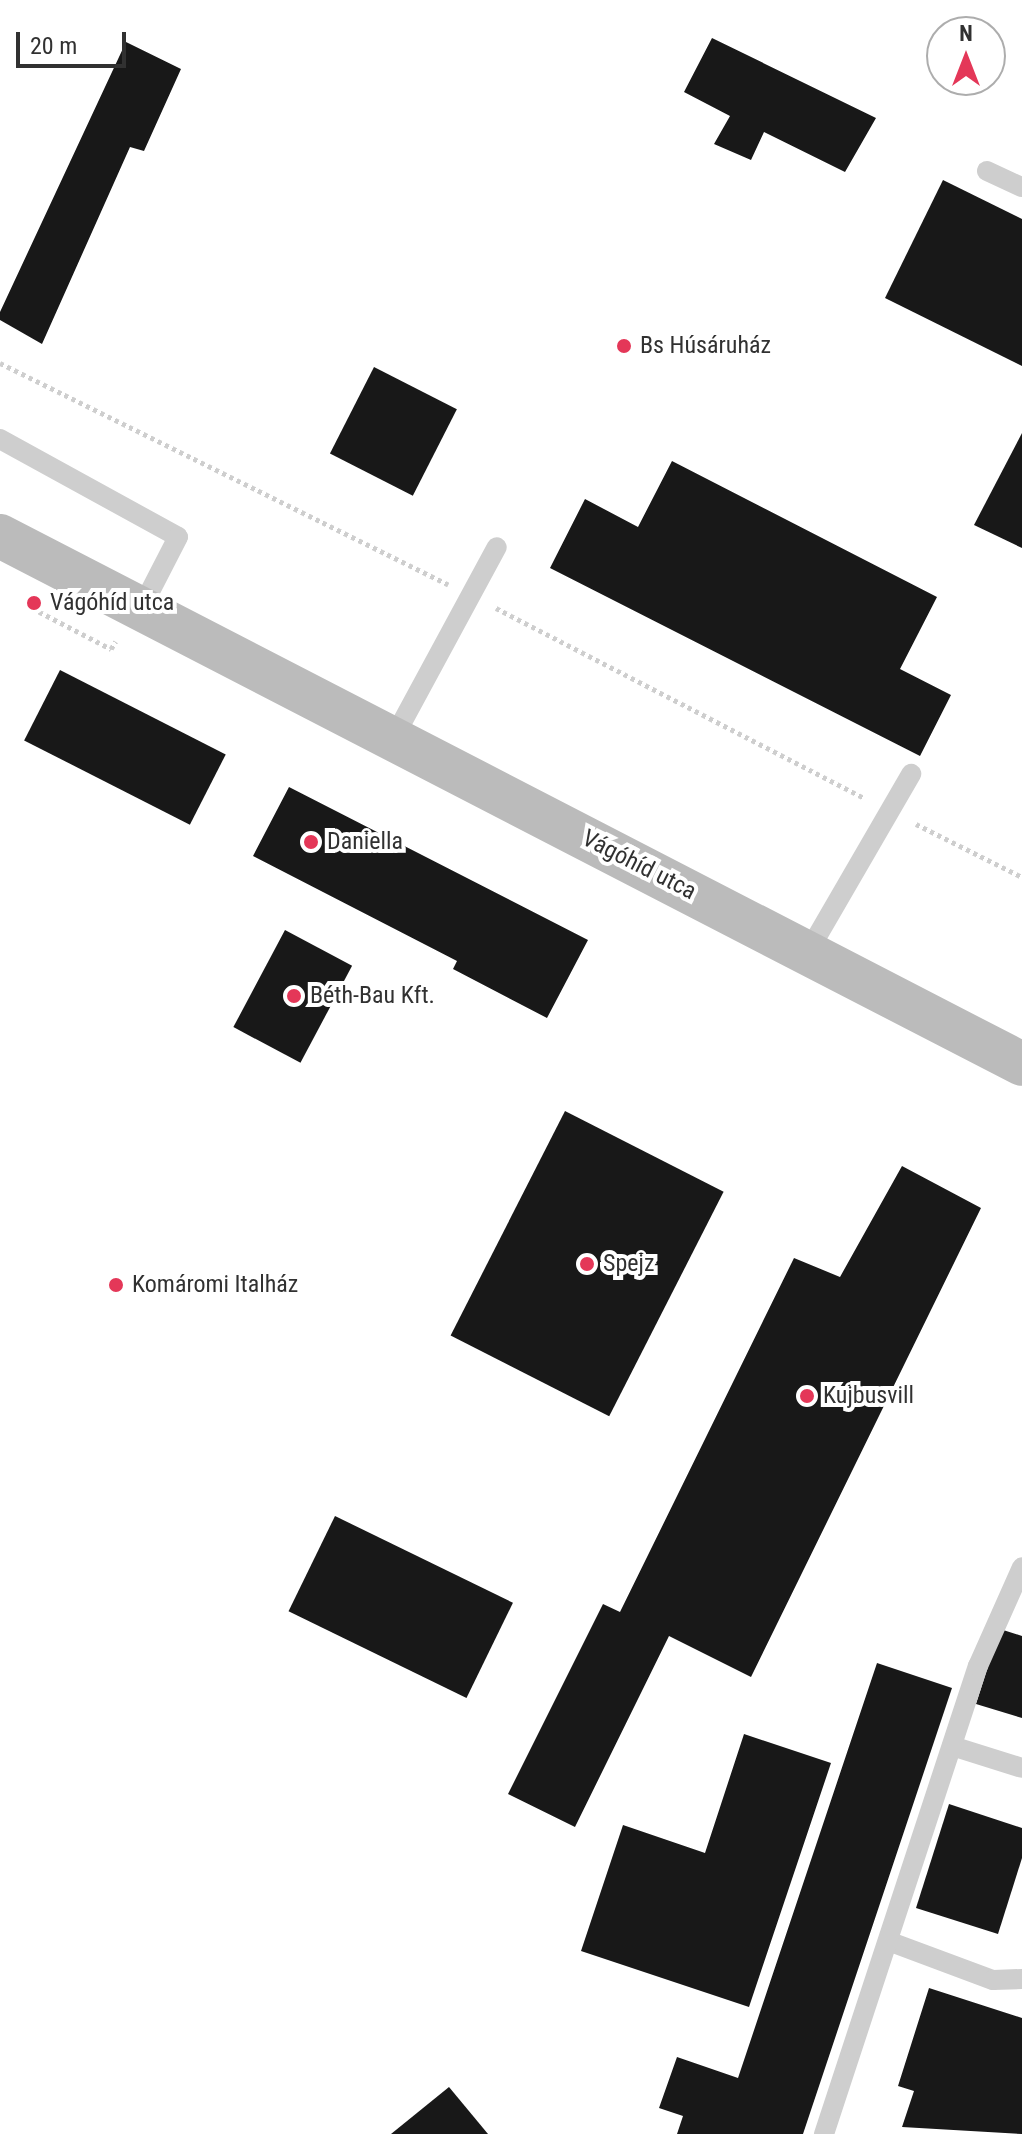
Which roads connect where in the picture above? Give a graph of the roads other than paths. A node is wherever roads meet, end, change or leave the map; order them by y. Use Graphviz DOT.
graph roads {
  1 [pos="987,171"];
  2 [pos="1022,187"];
  3 [pos="0,439"];
  4 [pos="0,536"];
  5 [pos="497,547"];
  6 [pos="141,609"];
  7 [pos="393,739"];
  8 [pos="911,774"];
  9 [pos="808,952"];
  10 [pos="1022,1064"];
  11 [pos="1022,1567"];
  12 [pos="952,1746"];
  13 [pos="1022,1768"];
  14 [pos="888,1941"];
  15 [pos="1022,1979"];
  16 [pos="824,2134"];
  1 -- 2 [label="lane"];
  3 -- 6 [label="lane"];
  4 -- 6 [label="main road, Vágóhíd utca"];
  5 -- 7 [label="lane"];
  6 -- 7 [label="main road, Vágóhíd utca"];
  7 -- 9 [label="main road, Vágóhíd utca"];
  8 -- 9 [label="lane"];
  9 -- 10 [label="main road, Vágóhíd utca"];
  11 -- 12 [label="lane"];
  12 -- 13 [label="lane"];
  12 -- 14 [label="lane"];
  14 -- 15 [label="lane"];
  14 -- 16 [label="lane"];
}
